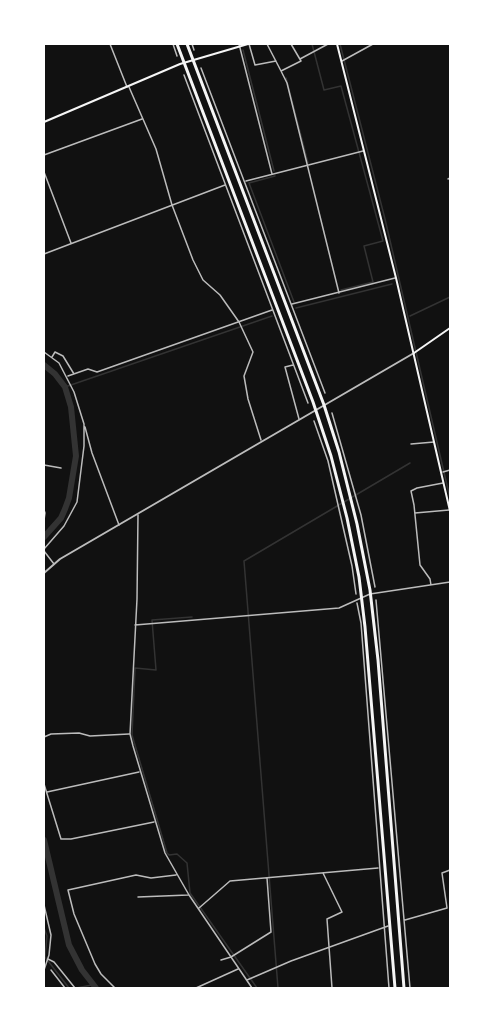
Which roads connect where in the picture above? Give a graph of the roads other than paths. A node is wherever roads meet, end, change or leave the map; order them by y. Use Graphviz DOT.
graph roads {
  1 [pos="110,44"];
  2 [pos="175,44"];
  3 [pos="187,44"];
  4 [pos="192,44"];
  5 [pos="249,44"];
  6 [pos="267,44"];
  7 [pos="291,44"];
  8 [pos="328,44"];
  9 [pos="337,44"];
  10 [pos="372,44"];
  11 [pos="240,45"];
  12 [pos="194,50"];
  13 [pos="177,56"];
  14 [pos="300,59"];
  15 [pos="193,60"];
  16 [pos="276,61"];
  17 [pos="341,61"];
  18 [pos="184,63"];
  19 [pos="201,68"];
  20 [pos="281,71"];
  21 [pos="184,75"];
  22 [pos="205,85"];
  23 [pos="128,86"];
  24 [pos="196,99"];
  25 [pos="142,118"];
  26 [pos="44,122"];
  27 [pos="364,151"];
  28 [pos="44,155"];
  29 [pos="307,165"];
  30 [pos="44,172"];
  31 [pos="272,174"];
  32 [pos="245,181"];
  33 [pos="225,185"];
  34 [pos="232,189"];
  35 [pos="227,191"];
  36 [pos="172,205"];
  37 [pos="71,243"];
  38 [pos="44,254"];
  39 [pos="396,278"];
  40 [pos="339,293"];
  41 [pos="292,304"];
  42 [pos="272,310"];
  43 [pos="239,322"];
  44 [pos="450,328"];
  45 [pos="44,352"];
  46 [pos="414,353"];
  47 [pos="52,357"];
  48 [pos="293,364"];
  49 [pos="312,367"];
  50 [pos="74,374"];
  51 [pos="68,377"];
  52 [pos="305,386"];
  53 [pos="326,393"];
  54 [pos="308,403"];
  55 [pos="324,405"];
  56 [pos="316,410"];
  57 [pos="332,413"];
  58 [pos="300,419"];
  59 [pos="314,422"];
  60 [pos="84,424"];
  61 [pos="262,442"];
  62 [pos="434,442"];
  63 [pos="411,444"];
  64 [pos="341,452"];
  65 [pos="329,457"];
  66 [pos="44,465"];
  67 [pos="61,468"];
  68 [pos="450,470"];
  69 [pos="441,472"];
  70 [pos="443,483"];
  71 [pos="44,510"];
  72 [pos="450,510"];
  73 [pos="414,513"];
  74 [pos="138,514"];
  75 [pos="44,520"];
  76 [pos="119,525"];
  77 [pos="44,550"];
  78 [pos="367,562"];
  79 [pos="54,564"];
  80 [pos="355,566"];
  81 [pos="44,573"];
  82 [pos="450,582"];
  83 [pos="431,586"];
  84 [pos="375,587"];
  85 [pos="356,594"];
  86 [pos="370,594"];
  87 [pos="362,597"];
  88 [pos="376,600"];
  89 [pos="357,603"];
  90 [pos="135,625"];
  91 [pos="376,626"];
  92 [pos="363,627"];
  93 [pos="130,734"];
  94 [pos="44,737"];
  95 [pos="140,772"];
  96 [pos="44,784"];
  97 [pos="46,792"];
  98 [pos="155,822"];
  99 [pos="380,867"];
  100 [pos="450,870"];
  101 [pos="322,872"];
  102 [pos="177,875"];
  103 [pos="267,877"];
  104 [pos="189,896"];
  105 [pos="138,897"];
  106 [pos="44,905"];
  107 [pos="198,909"];
  108 [pos="404,921"];
  109 [pos="390,926"];
  110 [pos="384,927"];
  111 [pos="329,948"];
  112 [pos="231,957"];
  113 [pos="48,959"];
  114 [pos="221,960"];
  115 [pos="238,969"];
  116 [pos="44,970"];
  117 [pos="51,970"];
  118 [pos="246,980"];
  119 [pos="65,988"];
  120 [pos="75,988"];
  121 [pos="115,988"];
  122 [pos="196,988"];
  123 [pos="252,988"];
  124 [pos="332,988"];
  125 [pos="389,988"];
  126 [pos="395,988"];
  127 [pos="404,988"];
  128 [pos="410,988"];
  1 -- 23 [label="street"];
  2 -- 13 [label="street"];
  2 -- 18 [label="highway"];
  3 -- 15 [label="highway"];
  4 -- 12 [label="street"];
  5 -- 11 [label="main road"];
  5 -- 16 [label="street"];
  6 -- 16 [label="street"];
  7 -- 14 [label="street"];
  8 -- 14 [label="street"];
  9 -- 17 [label="main road"];
  10 -- 17 [label="street"];
  11 -- 15 [label="main road"];
  11 -- 31 [label="street"];
  14 -- 20 [label="street"];
  15 -- 18 [label="main road"];
  15 -- 22 [label="highway"];
  16 -- 20 [label="street"];
  17 -- 27 [label="main road"];
  18 -- 23 [label="main road"];
  18 -- 24 [label="highway"];
  19 -- 22 [label="street"];
  20 -- 29 [label="street"];
  21 -- 24 [label="street"];
  22 -- 32 [label="street"];
  22 -- 49 [label="highway"];
  23 -- 25 [label="street"];
  23 -- 26 [label="main road"];
  24 -- 33 [label="street"];
  24 -- 34 [label="highway"];
  25 -- 28 [label="street"];
  25 -- 36 [label="street"];
  27 -- 29 [label="street"];
  27 -- 39 [label="main road"];
  29 -- 31 [label="street"];
  29 -- 40 [label="street"];
  30 -- 37 [label="street"];
  31 -- 32 [label="street"];
  32 -- 41 [label="street"];
  33 -- 35 [label="street"];
  33 -- 36 [label="street"];
  34 -- 35 [label="street"];
  34 -- 52 [label="highway"];
  35 -- 42 [label="street"];
  36 -- 37 [label="street"];
  36 -- 43 [label="street"];
  37 -- 38 [label="street"];
  39 -- 40 [label="street"];
  39 -- 46 [label="main road"];
  40 -- 41 [label="street"];
  41 -- 49 [label="street"];
  42 -- 43 [label="street"];
  42 -- 48 [label="street"];
  43 -- 50 [label="street"];
  43 -- 61 [label="street"];
  44 -- 46 [label="main road"];
  45 -- 47 [label="street"];
  46 -- 55 [label="street"];
  46 -- 62 [label="main road"];
  47 -- 50 [label="street"];
  47 -- 51 [label="street"];
  48 -- 52 [label="street"];
  48 -- 58 [label="street"];
  49 -- 53 [label="street"];
  49 -- 55 [label="highway"];
  50 -- 51 [label="street"];
  51 -- 60 [label="street"];
  52 -- 54 [label="street"];
  52 -- 56 [label="highway"];
  55 -- 56 [label="street"];
  55 -- 64 [label="highway"];
  56 -- 58 [label="street"];
  56 -- 65 [label="highway"];
  57 -- 64 [label="street"];
  58 -- 61 [label="street"];
  59 -- 65 [label="street"];
  60 -- 76 [label="street"];
  60 -- 77 [label="street"];
  61 -- 74 [label="street"];
  62 -- 63 [label="street"];
  62 -- 69 [label="main road"];
  64 -- 78 [label="highway"];
  65 -- 80 [label="highway"];
  66 -- 67 [label="street"];
  68 -- 69 [label="street"];
  69 -- 70 [label="main road"];
  70 -- 72 [label="main road"];
  70 -- 73 [label="street"];
  71 -- 75 [label="street"];
  72 -- 73 [label="street"];
  73 -- 83 [label="street"];
  74 -- 76 [label="street"];
  74 -- 90 [label="street"];
  76 -- 79 [label="street"];
  77 -- 79 [label="street"];
  78 -- 84 [label="street"];
  78 -- 86 [label="highway"];
  79 -- 81 [label="street"];
  80 -- 85 [label="street"];
  80 -- 87 [label="highway"];
  82 -- 83 [label="street"];
  83 -- 86 [label="street"];
  86 -- 87 [label="street"];
  86 -- 91 [label="highway"];
  87 -- 90 [label="street"];
  87 -- 92 [label="highway"];
  88 -- 91 [label="street"];
  89 -- 92 [label="street"];
  90 -- 93 [label="street"];
  91 -- 108 [label="street"];
  91 -- 127 [label="highway"];
  92 -- 99 [label="street"];
  92 -- 109 [label="highway"];
  93 -- 94 [label="street"];
  93 -- 95 [label="street"];
  95 -- 97 [label="street"];
  95 -- 98 [label="street"];
  96 -- 97 [label="street"];
  97 -- 98 [label="street"];
  98 -- 102 [label="street"];
  99 -- 101 [label="street"];
  99 -- 110 [label="street"];
  100 -- 108 [label="street"];
  101 -- 103 [label="street"];
  101 -- 111 [label="street"];
  102 -- 104 [label="street"];
  102 -- 121 [label="street"];
  103 -- 107 [label="street"];
  103 -- 112 [label="street"];
  104 -- 105 [label="street"];
  104 -- 107 [label="street"];
  106 -- 113 [label="street"];
  107 -- 112 [label="street"];
  108 -- 128 [label="street"];
  109 -- 110 [label="street"];
  109 -- 126 [label="highway"];
  110 -- 111 [label="street"];
  110 -- 125 [label="street"];
  111 -- 118 [label="street"];
  111 -- 124 [label="street"];
  112 -- 114 [label="street"];
  112 -- 115 [label="street"];
  113 -- 116 [label="street"];
  113 -- 120 [label="street"];
  115 -- 118 [label="street"];
  115 -- 122 [label="street"];
  117 -- 119 [label="street"];
  118 -- 123 [label="street"];
}
